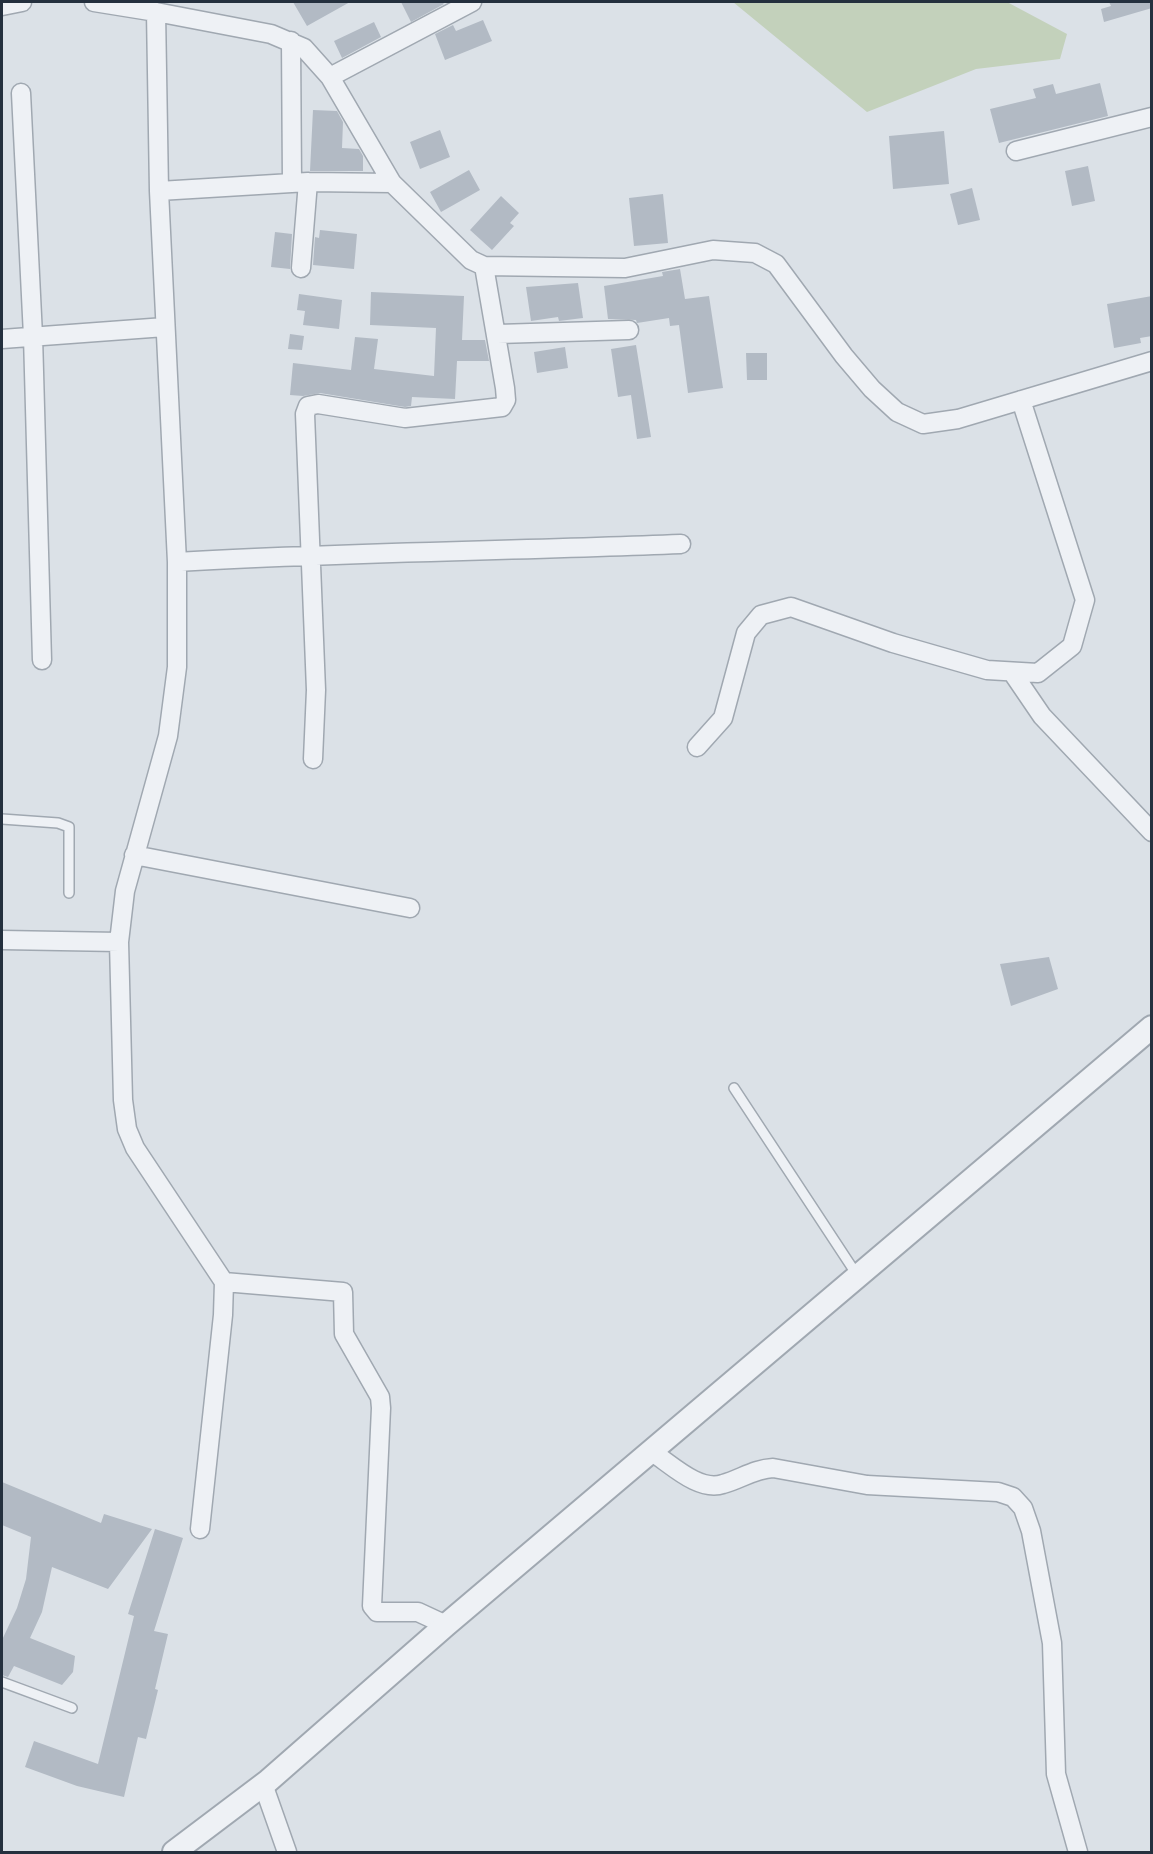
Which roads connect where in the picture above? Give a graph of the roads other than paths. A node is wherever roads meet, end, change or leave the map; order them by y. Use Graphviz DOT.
graph roads {
  1 [pos="22,2"];
  2 [pos="94,2"];
  3 [pos="472,2"];
  4 [pos="2,6"];
  5 [pos="156,12"];
  6 [pos="291,41"];
  7 [pos="330,76"];
  8 [pos="21,93"];
  9 [pos="1152,117"];
  10 [pos="1016,151"];
  11 [pos="300,183"];
  12 [pos="392,183"];
  13 [pos="159,191"];
  14 [pos="484,266"];
  15 [pos="302,268"];
  16 [pos="165,327"];
  17 [pos="629,330"];
  18 [pos="498,334"];
  19 [pos="33,336"];
  20 [pos="2,339"];
  21 [pos="1152,361"];
  22 [pos="1021,400"];
  23 [pos="681,544"];
  24 [pos="311,554"];
  25 [pos="177,562"];
  26 [pos="42,660"];
  27 [pos="1012,672"];
  28 [pos="698,747"];
  29 [pos="313,759"];
  30 [pos="2,819"];
  31 [pos="1152,832"];
  32 [pos="134,855"];
  33 [pos="69,893"];
  34 [pos="410,908"];
  35 [pos="2,940"];
  36 [pos="119,942"];
  37 [pos="1152,1027"];
  38 [pos="734,1088"];
  39 [pos="859,1276"];
  40 [pos="224,1282"];
  41 [pos="652,1452"];
  42 [pos="200,1529"];
  43 [pos="446,1624"];
  44 [pos="2,1682"];
  45 [pos="72,1708"];
  46 [pos="263,1784"];
  47 [pos="174,1852"];
  48 [pos="287,1852"];
  49 [pos="1078,1852"];
  1 -- 4 [label="street"];
  2 -- 5 [label="street"];
  3 -- 7 [label="street"];
  5 -- 6 [label="street"];
  5 -- 13 [label="street"];
  6 -- 7 [label="street"];
  6 -- 11 [label="street"];
  7 -- 12 [label="street"];
  8 -- 19 [label="street"];
  9 -- 10 [label="street"];
  11 -- 12 [label="street"];
  11 -- 13 [label="street"];
  11 -- 15 [label="street"];
  12 -- 14 [label="street"];
  13 -- 16 [label="street"];
  14 -- 18 [label="street"];
  14 -- 22 [label="street"];
  16 -- 19 [label="street"];
  16 -- 25 [label="street"];
  17 -- 18 [label="street"];
  18 -- 24 [label="street"];
  19 -- 20 [label="street"];
  19 -- 26 [label="street"];
  21 -- 22 [label="street"];
  22 -- 27 [label="street"];
  23 -- 24 [label="street"];
  24 -- 25 [label="street"];
  24 -- 29 [label="street"];
  25 -- 32 [label="street"];
  27 -- 28 [label="street"];
  27 -- 31 [label="street"];
  30 -- 33 [label="lane"];
  32 -- 34 [label="street"];
  32 -- 36 [label="street"];
  35 -- 36 [label="street"];
  36 -- 40 [label="street"];
  37 -- 39 [label="street"];
  38 -- 39 [label="lane"];
  39 -- 41 [label="street"];
  40 -- 42 [label="street"];
  40 -- 43 [label="street"];
  41 -- 43 [label="street"];
  41 -- 49 [label="street"];
  43 -- 46 [label="street"];
  44 -- 45 [label="lane"];
  46 -- 47 [label="street"];
  46 -- 48 [label="street"];
}
